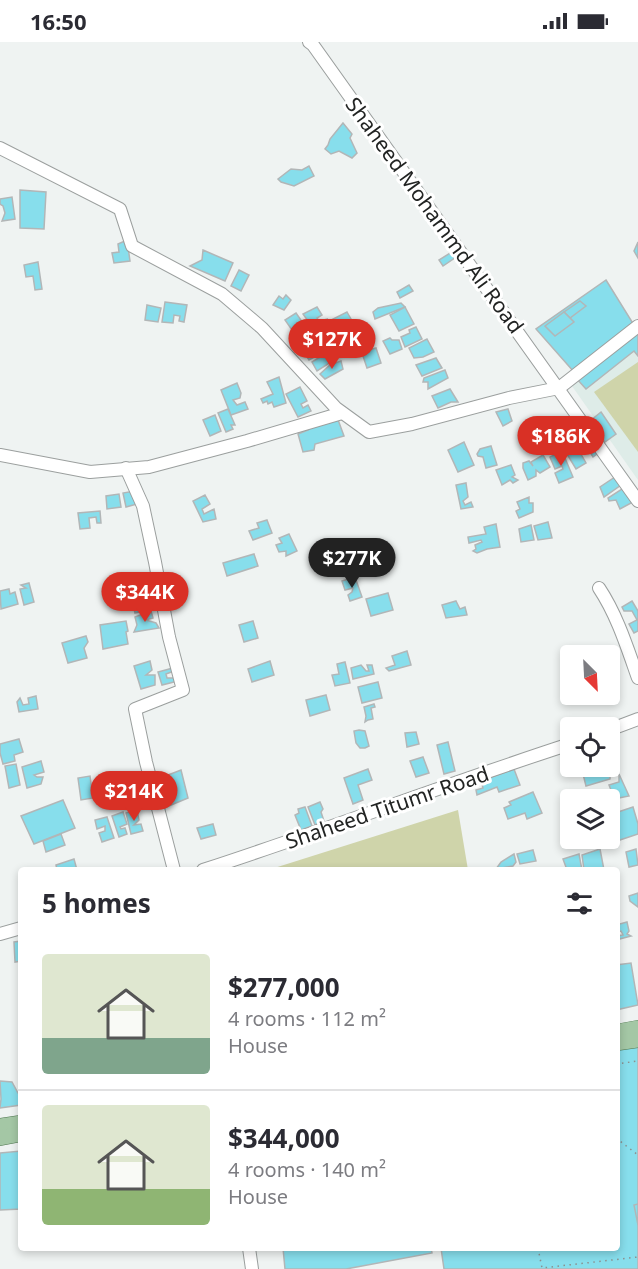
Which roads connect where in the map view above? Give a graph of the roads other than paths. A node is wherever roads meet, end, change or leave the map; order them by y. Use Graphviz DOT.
graph roads {
  1 [pos="309,42"];
  2 [pos="0,148"];
  3 [pos="638,326"];
  4 [pos="559,388"];
  5 [pos="342,413"];
  6 [pos="0,455"];
  7 [pos="126,468"];
  8 [pos="638,501"];
  9 [pos="599,588"];
  10 [pos="638,678"];
  11 [pos="638,719"];
  12 [pos="620,726"];
  13 [pos="560,747"];
  14 [pos="173,867"];
  15 [pos="212,867"];
  16 [pos="18,928"];
  17 [pos="0,934"];
  18 [pos="638,1028"];
  19 [pos="620,1031"];
  20 [pos="638,1040"];
  21 [pos="620,1042"];
  22 [pos="18,1123"];
  23 [pos="0,1126"];
  24 [pos="18,1135"];
  25 [pos="0,1138"];
  26 [pos="249,1251"];
  27 [pos="252,1269"];
  1 -- 4 [label="street, Shaheed Mohammd Ali Road"];
  2 -- 5 [label="street"];
  3 -- 4 [label="street"];
  4 -- 5 [label="street"];
  4 -- 8 [label="street, Shaheed Mohammd Ali Road"];
  5 -- 7 [label="street"];
  6 -- 7 [label="street"];
  7 -- 14 [label="street"];
  9 -- 10 [label="street"];
  11 -- 12 [label="street"];
  13 -- 15 [label="street, Shaheed Titumr Road"];
  16 -- 17 [label="street"];
  18 -- 19 [label="main road"];
  20 -- 21 [label="main road"];
  22 -- 23 [label="main road"];
  24 -- 25 [label="main road"];
  26 -- 27 [label="street"];
}
